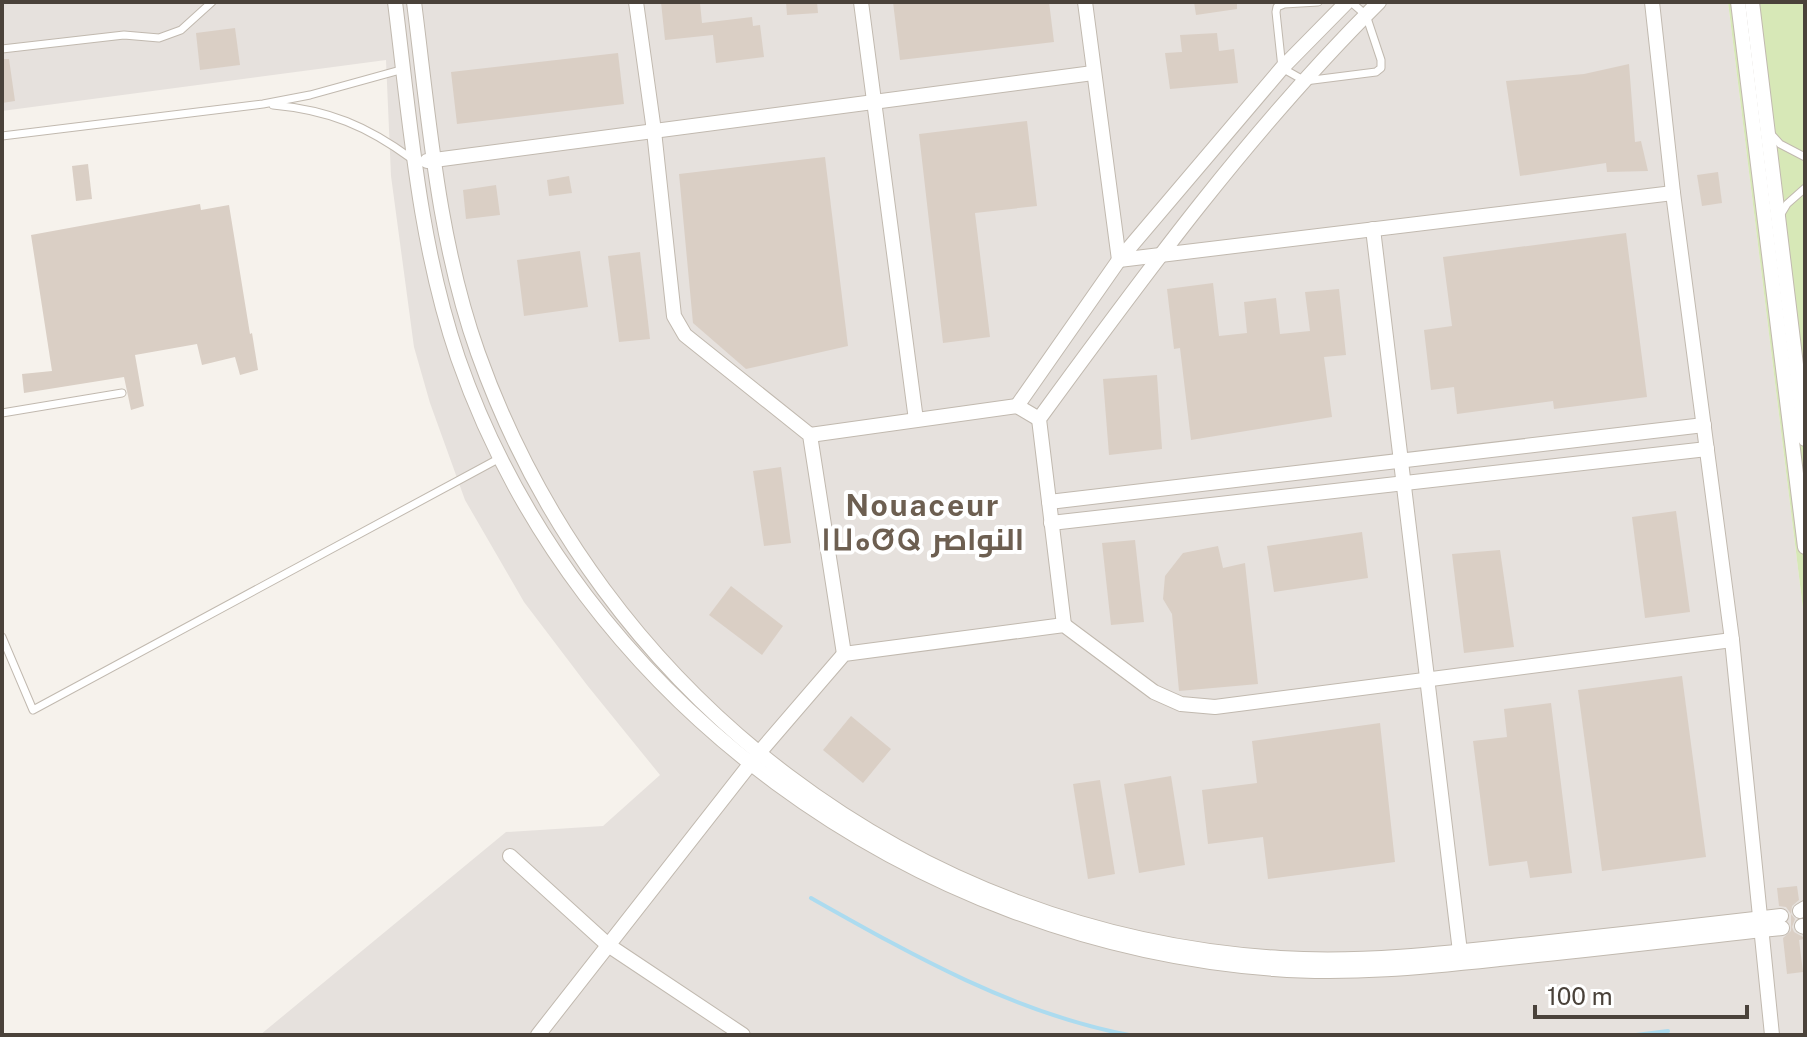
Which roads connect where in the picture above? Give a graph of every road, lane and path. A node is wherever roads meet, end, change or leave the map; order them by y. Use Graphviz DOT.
graph roads {
  1 [pos="212,2"];
  2 [pos="395,2"];
  3 [pos="414,2"];
  4 [pos="636,2"];
  5 [pos="861,2"];
  6 [pos="1085,2"];
  7 [pos="1318,2"];
  8 [pos="1349,2"];
  9 [pos="1379,2"];
  10 [pos="1652,2"];
  11 [pos="1738,2"];
  12 [pos="1752,2"];
  13 [pos="1366,15"];
  14 [pos="2,49"];
  15 [pos="422,63"];
  16 [pos="1282,68"];
  17 [pos="404,69"];
  18 [pos="1093,73"];
  19 [pos="1305,81"];
  20 [pos="873,102"];
  21 [pos="263,104"];
  22 [pos="1768,130"];
  23 [pos="654,131"];
  24 [pos="2,136"];
  25 [pos="1805,157"];
  26 [pos="434,160"];
  27 [pos="415,162"];
  28 [pos="1805,188"];
  29 [pos="1673,193"];
  30 [pos="1778,220"];
  31 [pos="1373,229"];
  32 [pos="1158,255"];
  33 [pos="1119,260"];
  34 [pos="122,393"];
  35 [pos="1017,406"];
  36 [pos="2,413"];
  37 [pos="1039,419"];
  38 [pos="916,420"];
  39 [pos="1704,425"];
  40 [pos="810,435"];
  41 [pos="1805,439"];
  42 [pos="1707,449"];
  43 [pos="500,458"];
  44 [pos="1400,461"];
  45 [pos="1403,484"];
  46 [pos="1049,502"];
  47 [pos="1051,523"];
  48 [pos="1805,547"];
  49 [pos="1064,625"];
  50 [pos="2,637"];
  51 [pos="1732,640"];
  52 [pos="844,654"];
  53 [pos="1429,681"];
  54 [pos="755,759"];
  55 [pos="510,856"];
  56 [pos="1781,922"];
  57 [pos="1761,924"];
  58 [pos="608,945"];
  59 [pos="1461,957"];
  60 [pos="538,1035"];
  61 [pos="743,1035"];
  62 [pos="1772,1035"];
  1 -- 14 [label="lane"];
  2 -- 17 [label="street"];
  3 -- 15 [label="street"];
  4 -- 23 [label="street"];
  5 -- 20 [label="street"];
  6 -- 18 [label="street"];
  7 -- 16 [label="lane"];
  8 -- 13 [label="lane"];
  8 -- 16 [label="street"];
  9 -- 13 [label="street"];
  10 -- 29 [label="street"];
  11 -- 48 [label="street"];
  12 -- 22 [label="street"];
  13 -- 19 [label="street"];
  13 -- 19 [label="lane"];
  15 -- 17 [label="street"];
  15 -- 26 [label="street"];
  16 -- 19 [label="lane"];
  16 -- 33 [label="street"];
  17 -- 21 [label="lane"];
  17 -- 27 [label="street"];
  18 -- 20 [label="street"];
  18 -- 33 [label="street"];
  19 -- 32 [label="street"];
  20 -- 23 [label="street"];
  20 -- 38 [label="street"];
  21 -- 24 [label="lane"];
  21 -- 27 [label="lane"];
  22 -- 25 [label="lane"];
  22 -- 30 [label="street"];
  23 -- 26 [label="street"];
  23 -- 40 [label="street"];
  26 -- 27 [label="street"];
  26 -- 54 [label="street"];
  27 -- 43 [label="street"];
  28 -- 30 [label="lane"];
  29 -- 31 [label="street"];
  29 -- 39 [label="street"];
  30 -- 41 [label="street"];
  31 -- 32 [label="street"];
  31 -- 44 [label="street"];
  32 -- 33 [label="street"];
  32 -- 37 [label="street"];
  33 -- 35 [label="street"];
  34 -- 36 [label="lane"];
  35 -- 37 [label="street"];
  35 -- 38 [label="street"];
  37 -- 46 [label="street"];
  38 -- 40 [label="street"];
  39 -- 42 [label="street"];
  39 -- 44 [label="street"];
  40 -- 52 [label="street"];
  42 -- 45 [label="street"];
  42 -- 51 [label="street"];
  43 -- 50 [label="lane"];
  43 -- 54 [label="street"];
  44 -- 45 [label="street"];
  44 -- 46 [label="street"];
  45 -- 47 [label="street"];
  45 -- 53 [label="street"];
  46 -- 47 [label="street"];
  47 -- 49 [label="street"];
  49 -- 52 [label="street"];
  49 -- 53 [label="street"];
  51 -- 53 [label="street"];
  51 -- 57 [label="street"];
  52 -- 54 [label="street"];
  53 -- 59 [label="street"];
  54 -- 58 [label="street"];
  54 -- 59 [label="street"];
  55 -- 58 [label="street"];
  56 -- 57 [label="street"];
  57 -- 59 [label="street"];
  57 -- 62 [label="street"];
  58 -- 60 [label="street"];
  58 -- 61 [label="street"];
}
